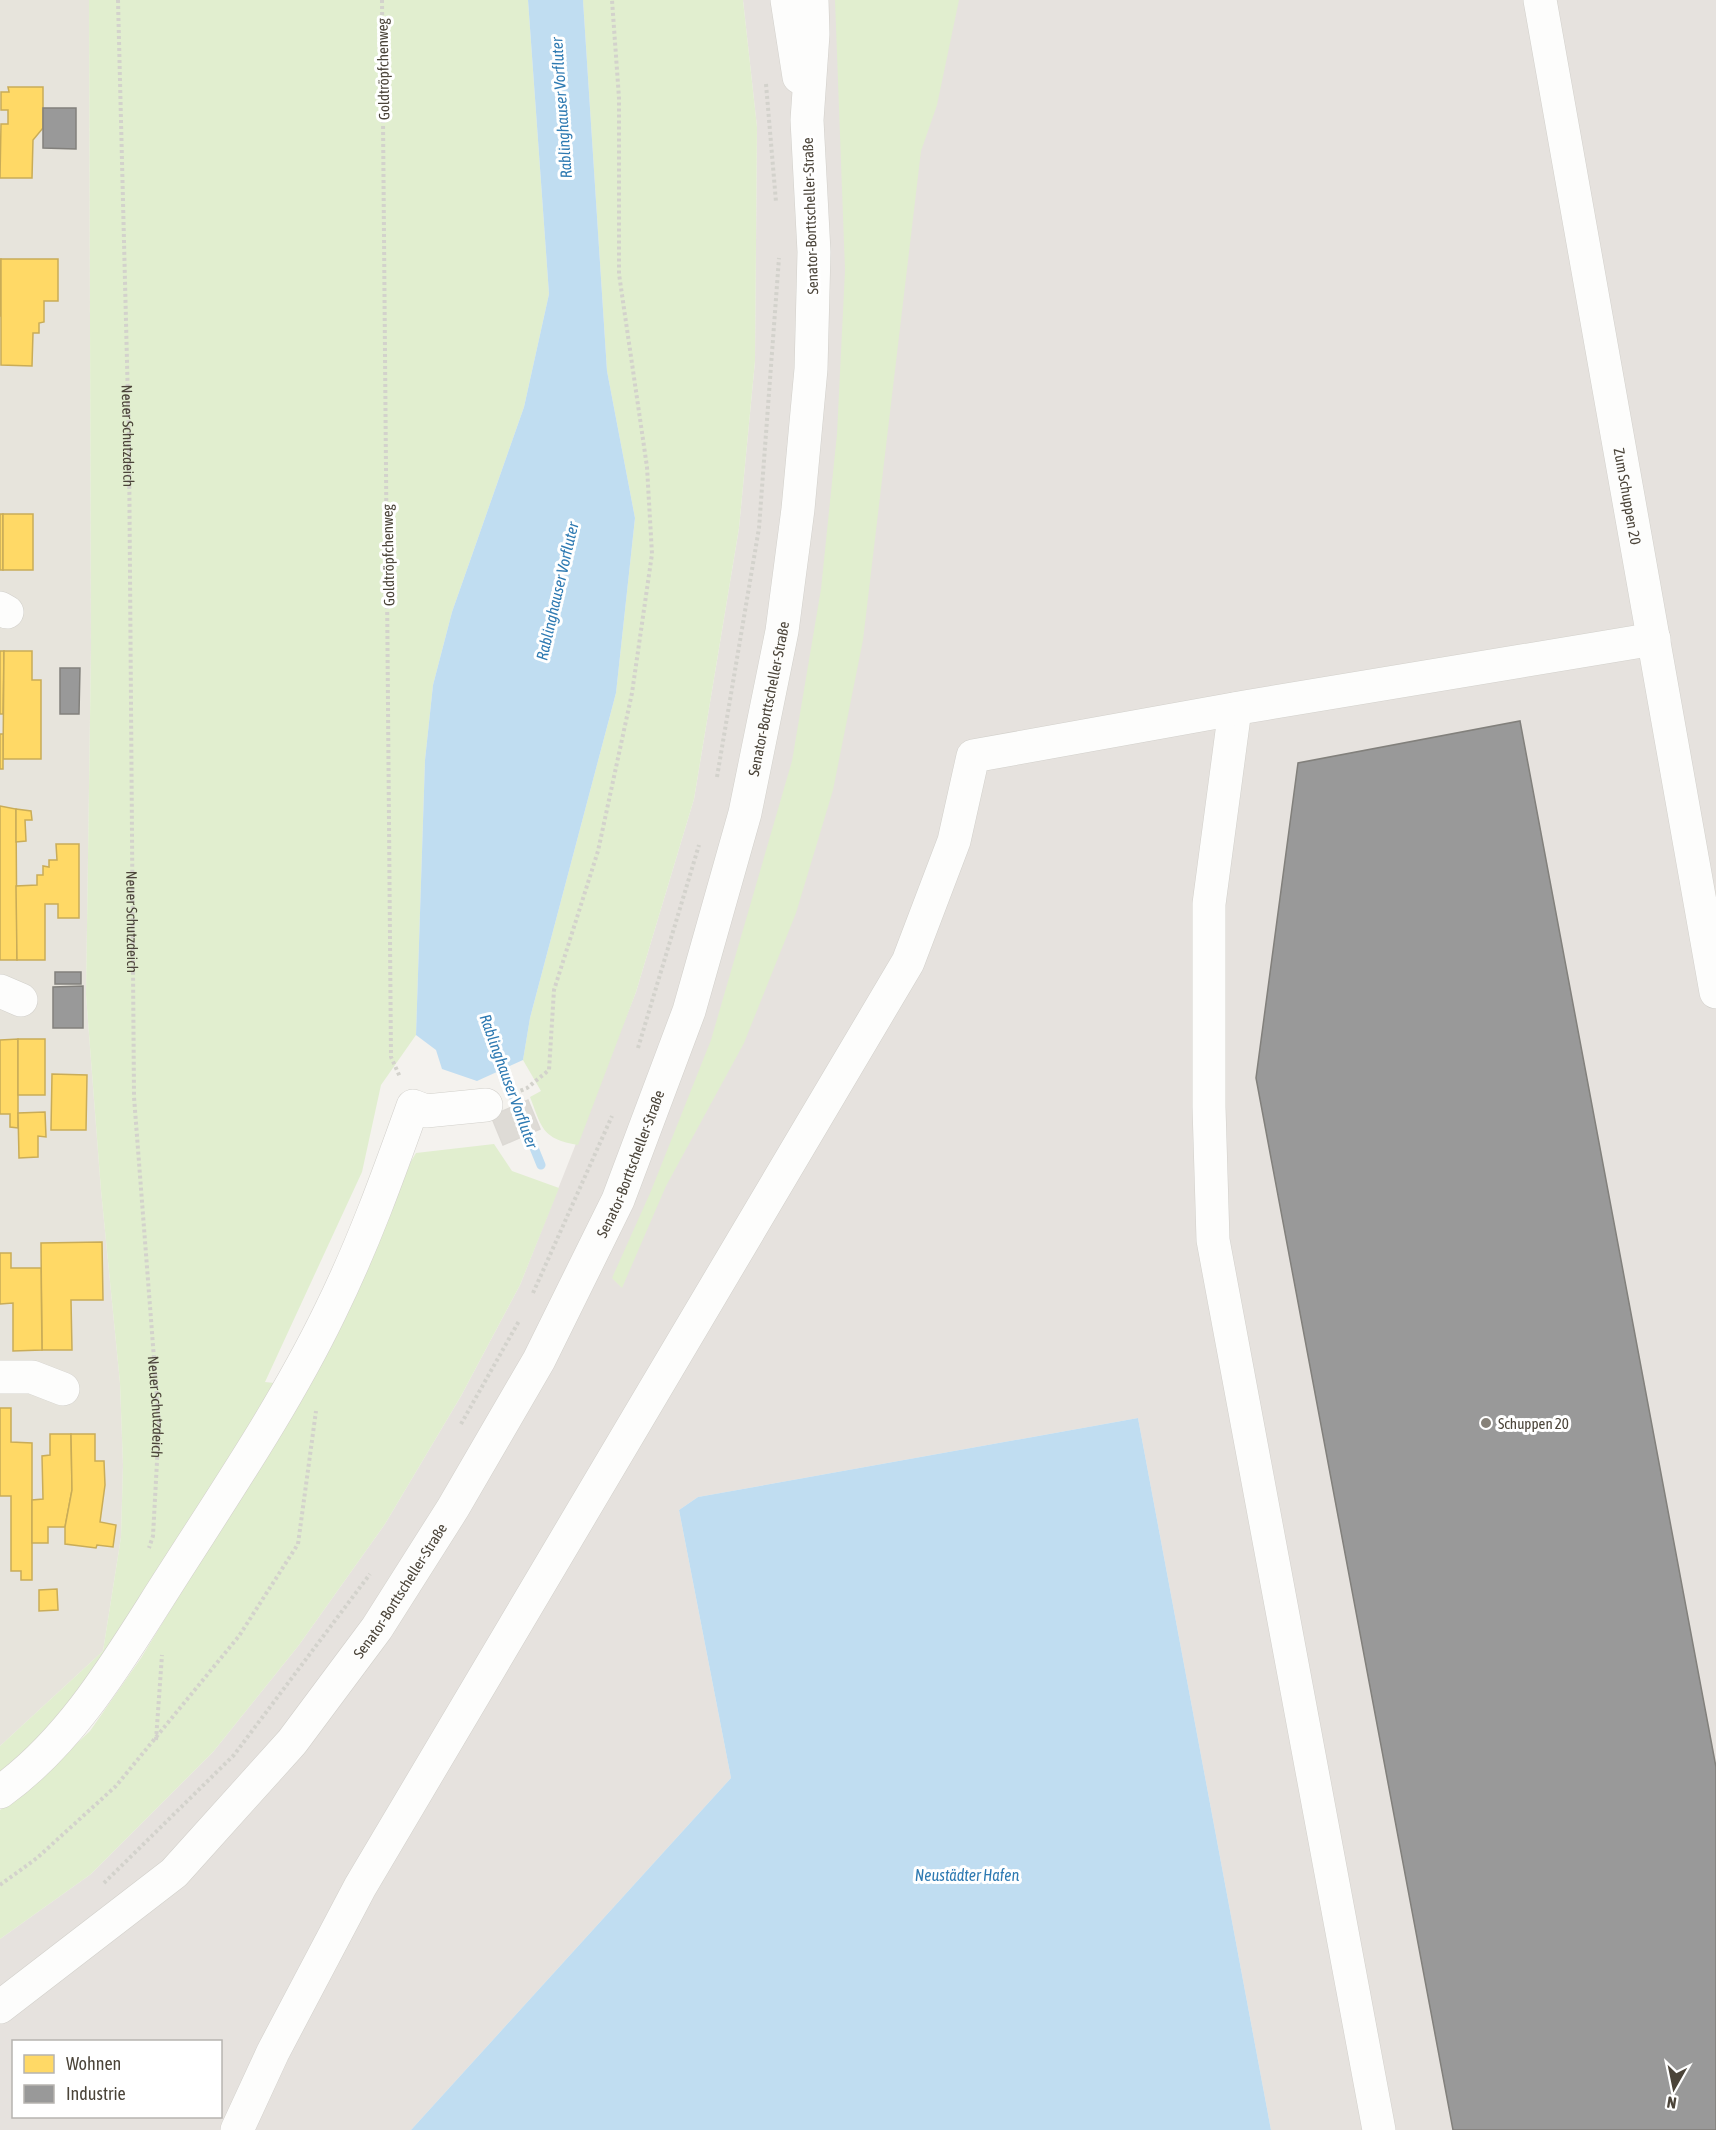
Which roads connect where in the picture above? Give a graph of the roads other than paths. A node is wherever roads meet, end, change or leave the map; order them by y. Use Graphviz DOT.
graph roads {
  1 [pos="787,0"];
  2 [pos="812,0"];
  3 [pos="1540,0"];
  4 [pos="807,120"];
  5 [pos="1654,639"];
  6 [pos="1235,709"];
  7 [pos="1716,992"];
  8 [pos="486,1105"];
  9 [pos="0,1377"];
  10 [pos="63,1389"];
  11 [pos="0,1792"];
  12 [pos="0,2007"];
  13 [pos="237,2130"];
  14 [pos="1379,2130"];
  1 -- 4 [label="street, Senator-Borttscheller-Straße"];
  2 -- 4 [label="street, Senator-Borttscheller-Straße"];
  3 -- 5 [label="street, Zum Schuppen 20"];
  4 -- 12 [label="street, Senator-Borttscheller-Straße"];
  5 -- 6 [label="street"];
  5 -- 7 [label="street, Zum Schuppen 20"];
  6 -- 13 [label="street"];
  6 -- 14 [label="street"];
  8 -- 11 [label="street"];
  9 -- 10 [label="street"];
}
